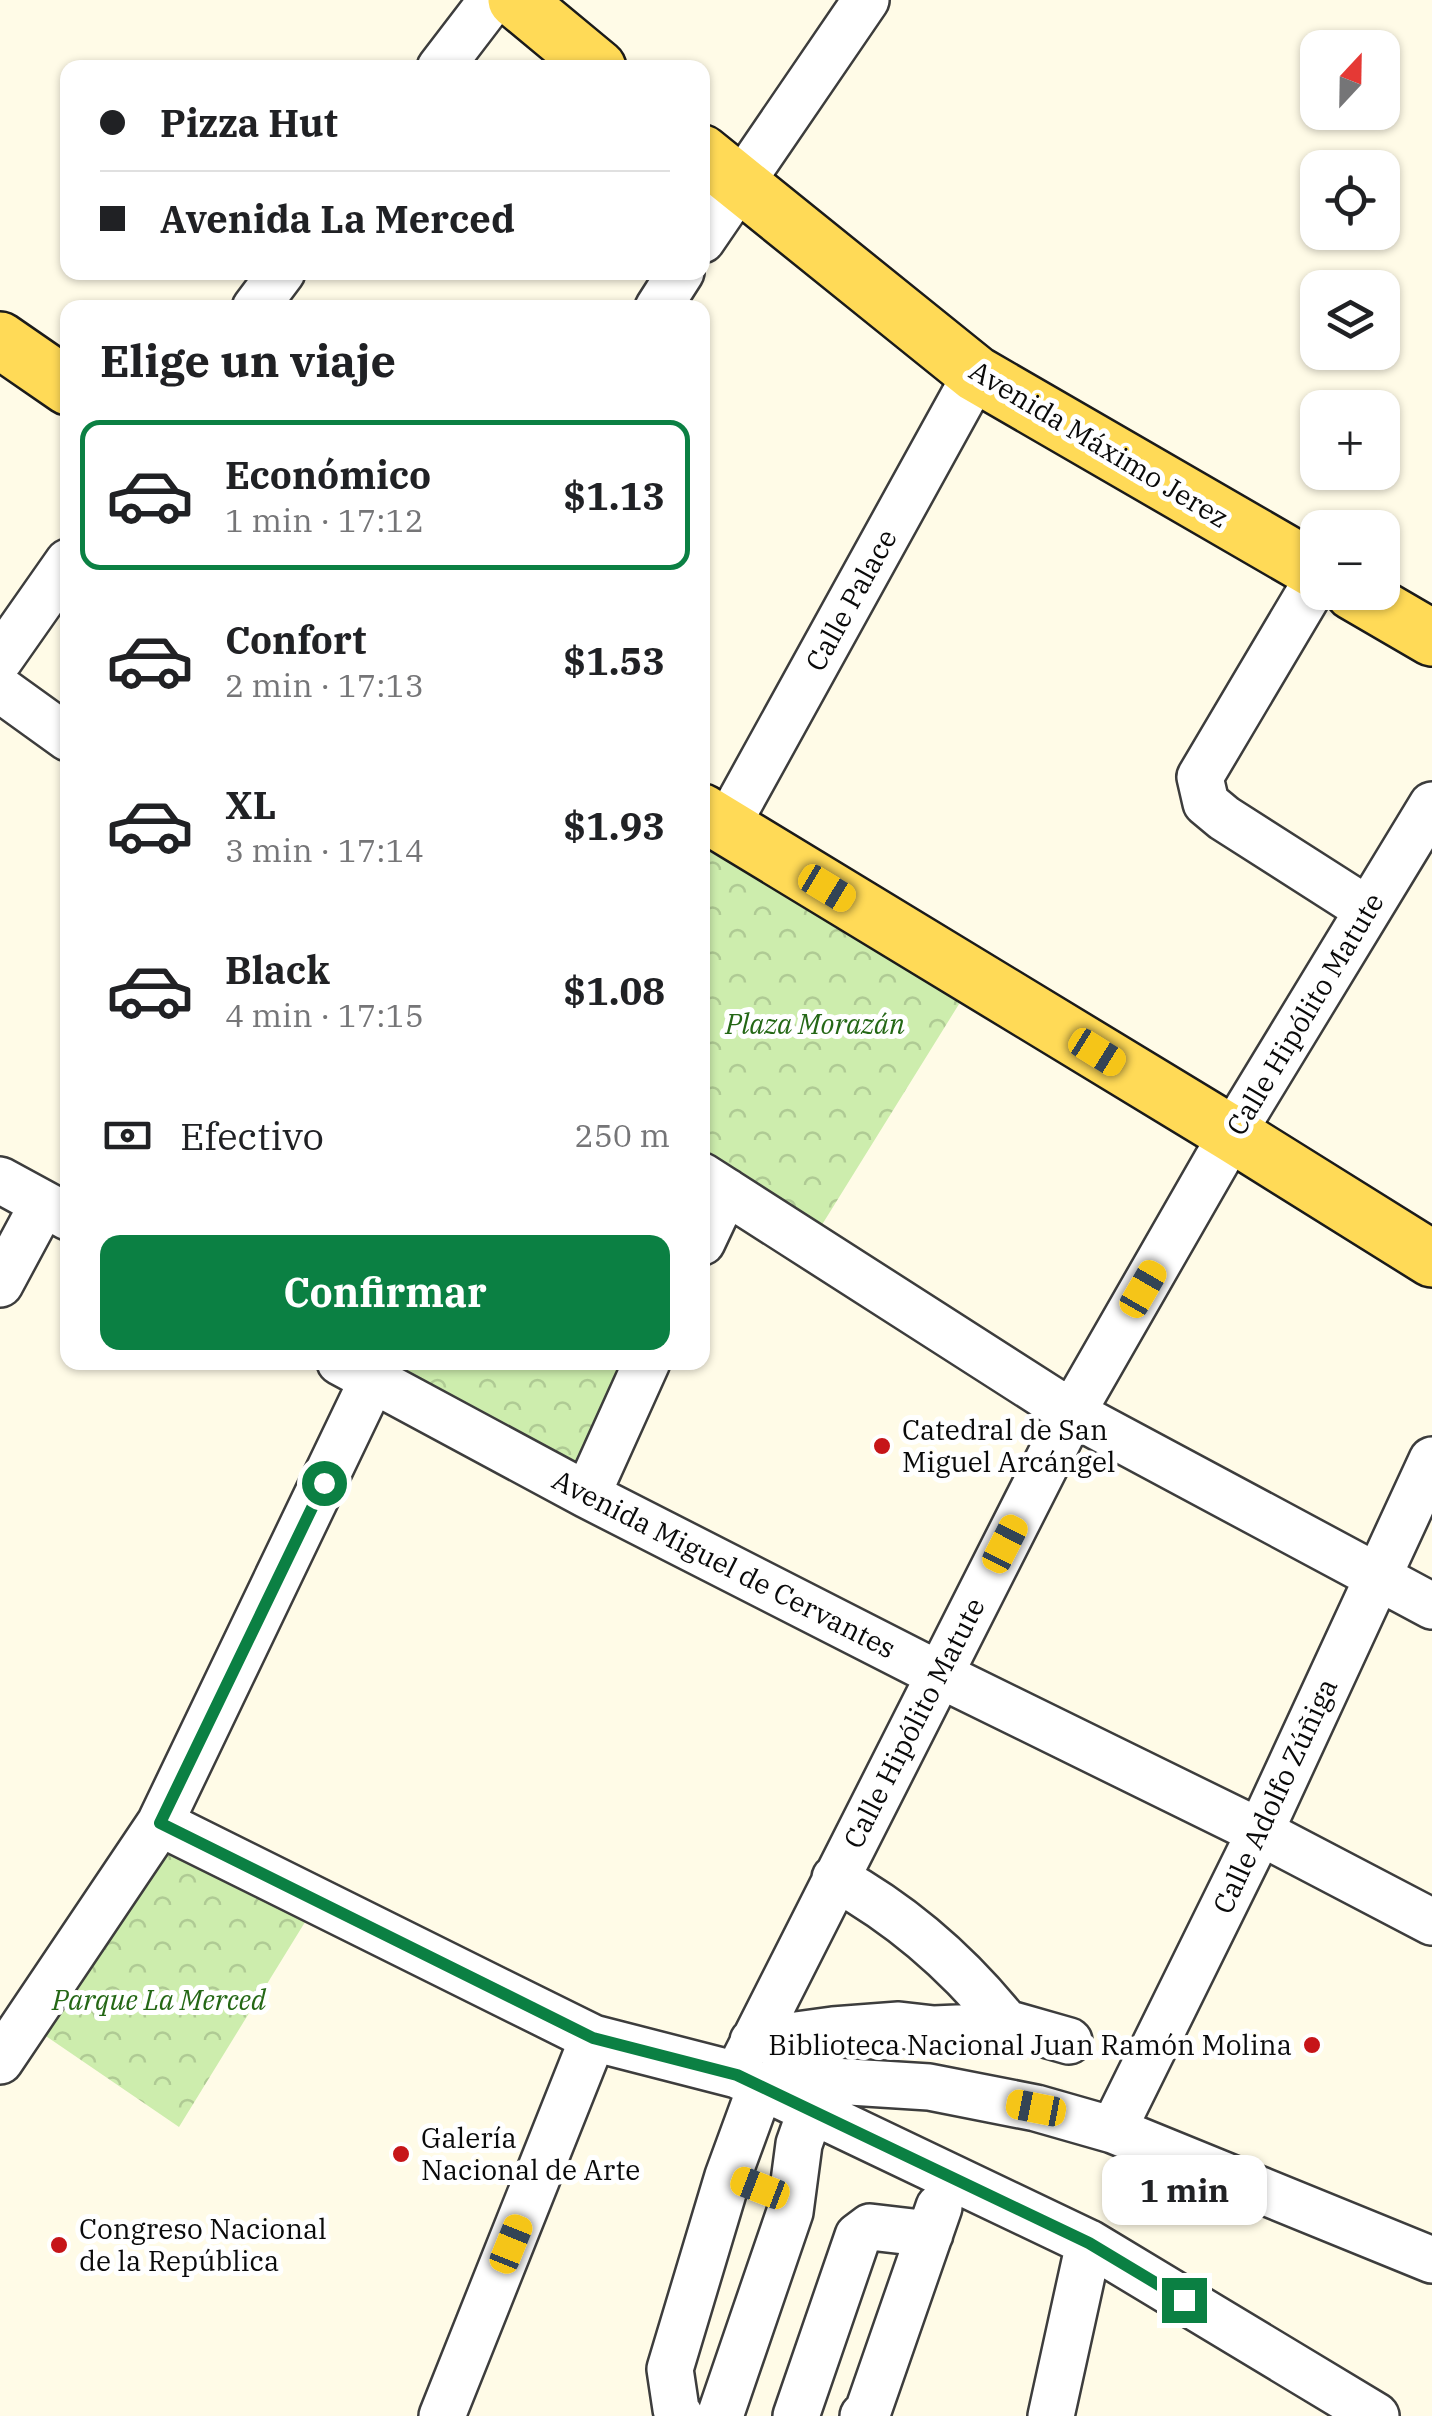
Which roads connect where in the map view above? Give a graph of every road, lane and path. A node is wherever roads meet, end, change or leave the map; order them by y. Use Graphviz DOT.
graph roads {
  1 [pos="492,0"];
  2 [pos="516,0"];
  3 [pos="866,0"];
  4 [pos="446,60"];
  5 [pos="588,60"];
  6 [pos="721,168"];
  7 [pos="710,210"];
  8 [pos="0,340"];
  9 [pos="976,374"];
  10 [pos="60,381"];
  11 [pos="1300,564"];
  12 [pos="60,573"];
  13 [pos="1300,606"];
  14 [pos="1384,610"];
  15 [pos="1432,638"];
  16 [pos="0,659"];
  17 [pos="0,690"];
  18 [pos="60,732"];
  19 [pos="1432,806"];
  20 [pos="714,819"];
  21 [pos="1368,910"];
  22 [pos="1232,1134"];
  23 [pos="0,1180"];
  24 [pos="714,1184"];
  25 [pos="55,1210"];
  26 [pos="1432,1259"];
  27 [pos="0,1284"];
  28 [pos="364,1370"];
  29 [pos="369,1370"];
  30 [pos="642,1370"];
  31 [pos="1072,1413"];
  32 [pos="1432,1460"];
  33 [pos="587,1494"];
  34 [pos="1378,1578"];
  35 [pos="1432,1606"];
  36 [pos="938,1674"];
  37 [pos="160,1823"];
  38 [pos="1260,1832"];
  39 [pos="835,1878"];
  40 [pos="1432,1922"];
  41 [pos="1006,2023"];
  42 [pos="593,2038"];
  43 [pos="1069,2042"];
  44 [pos="0,2060"];
  45 [pos="750,2068"];
  46 [pos="811,2110"];
  47 [pos="1113,2130"];
  48 [pos="728,2176"];
  49 [pos="949,2176"];
  50 [pos="791,2200"];
  51 [pos="930,2234"];
  52 [pos="1089,2243"];
  53 [pos="1432,2260"];
  54 [pos="698,2414"];
  55 [pos="442,2416"];
  56 [pos="796,2416"];
  57 [pos="863,2416"];
  58 [pos="1051,2416"];
  59 [pos="1376,2416"];
  1 -- 4 [label="street"];
  2 -- 5 [label="main road"];
  3 -- 6 [label="street"];
  6 -- 7 [label="street"];
  6 -- 9 [label="main road, Avenida Máximo Jerez"];
  8 -- 10 [label="main road"];
  9 -- 11 [label="main road, Avenida Máximo Jerez"];
  9 -- 20 [label="street, Calle Palace"];
  12 -- 16 [label="street"];
  13 -- 21 [label="street"];
  14 -- 15 [label="main road"];
  17 -- 18 [label="street"];
  19 -- 21 [label="street, Calle Hipólito Matute"];
  20 -- 22 [label="main road"];
  21 -- 22 [label="street, Calle Hipólito Matute"];
  22 -- 26 [label="main road"];
  22 -- 31 [label="street, Calle Hipólito Matute"];
  23 -- 25 [label="street"];
  24 -- 31 [label="street"];
  25 -- 27 [label="street"];
  28 -- 37 [label="street"];
  29 -- 33 [label="street, Avenida Miguel de Cervantes"];
  30 -- 33 [label="street"];
  31 -- 34 [label="street"];
  31 -- 36 [label="street, Calle Hipólito Matute"];
  32 -- 34 [label="street, Calle Adolfo Zúñiga"];
  33 -- 36 [label="street, Avenida Miguel de Cervantes"];
  34 -- 35 [label="street"];
  34 -- 38 [label="street, Calle Adolfo Zúñiga"];
  36 -- 38 [label="street, Avenida Miguel de Cervantes"];
  36 -- 39 [label="street, Calle Hipólito Matute"];
  37 -- 42 [label="street"];
  37 -- 44 [label="street"];
  38 -- 40 [label="street, Avenida Miguel de Cervantes"];
  38 -- 47 [label="street, Calle Adolfo Zúñiga"];
  39 -- 41 [label="street"];
  39 -- 45 [label="street, Calle Hipólito Matute"];
  41 -- 43 [label="street"];
  41 -- 45 [label="street"];
  42 -- 45 [label="street"];
  42 -- 55 [label="street"];
  45 -- 46 [label="street"];
  45 -- 47 [label="street"];
  45 -- 48 [label="street, Calle Hipólito Matute"];
  46 -- 49 [label="street"];
  46 -- 50 [label="street"];
  47 -- 53 [label="street"];
  48 -- 50 [label="street"];
  48 -- 54 [label="street, Calle Hipólito Matute"];
  49 -- 51 [label="street"];
  49 -- 52 [label="street"];
  50 -- 54 [label="street"];
  51 -- 56 [label="street"];
  51 -- 57 [label="street"];
  52 -- 58 [label="street"];
  52 -- 59 [label="street"];
}
